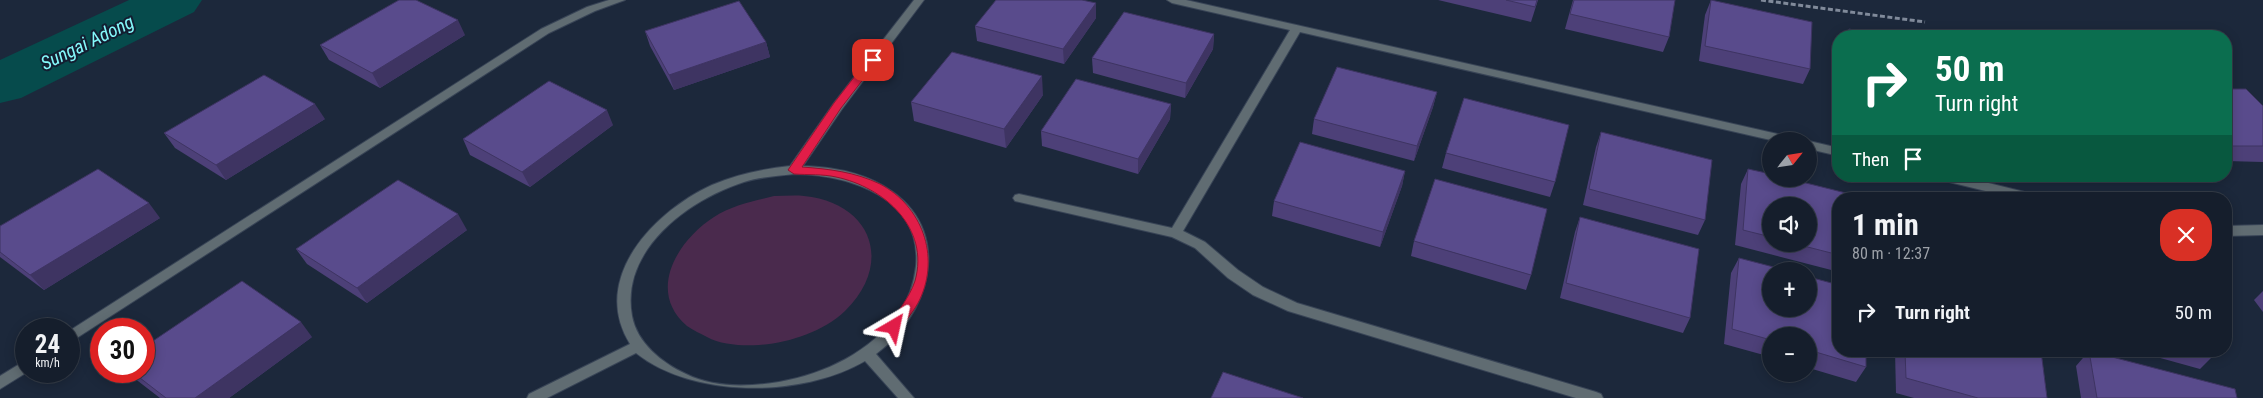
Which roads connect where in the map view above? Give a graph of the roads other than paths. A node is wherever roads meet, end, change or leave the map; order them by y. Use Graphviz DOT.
graph roads {
  1 [pos="620,0"];
  2 [pos="919,0"];
  3 [pos="1172,0"];
  4 [pos="1297,28"];
  5 [pos="1762,134"];
  6 [pos="1818,147"];
  7 [pos="1832,150"];
  8 [pos="794,170"];
  9 [pos="1966,182"];
  10 [pos="2008,192"];
  11 [pos="1019,198"];
  12 [pos="2263,230"];
  13 [pos="2232,231"];
  14 [pos="1175,233"];
  15 [pos="80,331"];
  16 [pos="638,346"];
  17 [pos="867,353"];
  18 [pos="15,373"];
  19 [pos="0,383"];
  20 [pos="534,398"];
  21 [pos="907,398"];
  22 [pos="1596,398"];
  1 -- 15 [label="street"];
  2 -- 8 [label="street"];
  3 -- 4 [label="street"];
  4 -- 5 [label="street"];
  4 -- 14 [label="street"];
  6 -- 7 [label="street"];
  8 -- 16 [label="street"];
  8 -- 17 [label="street"];
  9 -- 10 [label="street"];
  11 -- 14 [label="street"];
  12 -- 13 [label="street"];
  14 -- 22 [label="street"];
  16 -- 17 [label="street"];
  16 -- 20 [label="street"];
  17 -- 21 [label="street"];
  18 -- 19 [label="street"];
}
